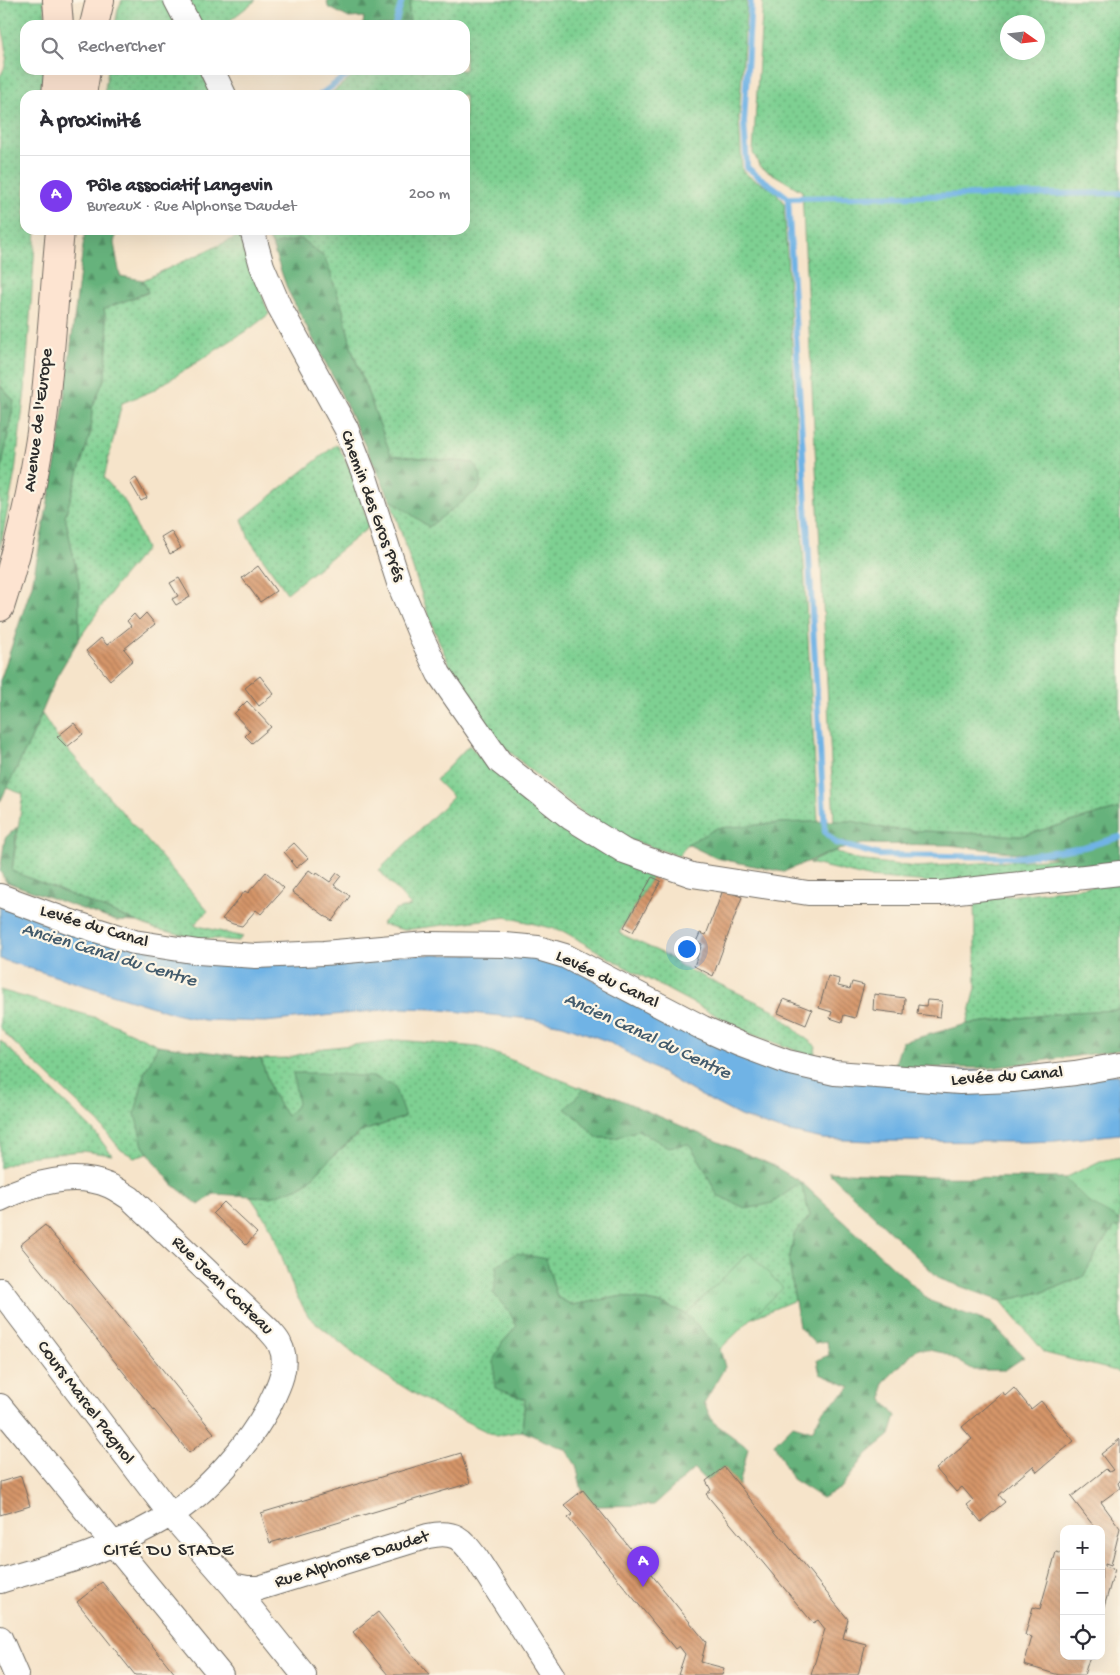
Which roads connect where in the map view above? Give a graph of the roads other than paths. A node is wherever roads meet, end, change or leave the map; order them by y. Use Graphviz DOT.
graph roads {
  1 [pos="57,0"];
  2 [pos="100,0"];
  3 [pos="176,0"];
  4 [pos="59,20"];
  5 [pos="95,20"];
  6 [pos="186,20"];
  7 [pos="58,75"];
  8 [pos="85,75"];
  9 [pos="214,75"];
  10 [pos="56,90"];
  11 [pos="83,90"];
  12 [pos="222,90"];
  13 [pos="60,235"];
  14 [pos="253,235"];
  15 [pos="0,607"];
  16 [pos="1120,873"];
  17 [pos="0,896"];
  18 [pos="1120,1065"];
  19 [pos="0,1199"];
  20 [pos="0,1290"];
  21 [pos="0,1406"];
  22 [pos="171,1515"];
  23 [pos="113,1543"];
  24 [pos="0,1581"];
  25 [pos="232,1585"];
  26 [pos="0,1638"];
  27 [pos="16,1675"];
  28 [pos="221,1675"];
  29 [pos="304,1675"];
  30 [pos="552,1675"];
  1 -- 4 [label="main road"];
  2 -- 5 [label="main road"];
  3 -- 6 [label="street"];
  7 -- 10 [label="main road"];
  8 -- 11 [label="main road"];
  9 -- 12 [label="street"];
  13 -- 15 [label="main road, Avenue de l'Europe"];
  14 -- 16 [label="street, Chemin des Gros Prés"];
  17 -- 18 [label="street, Levée du Canal"];
  19 -- 22 [label="street, Rue Jean Cocteau"];
  20 -- 22 [label="street, Cours Marcel Pagnol"];
  21 -- 23 [label="street"];
  22 -- 23 [label="street, Rue Jean Cocteau"];
  22 -- 25 [label="street"];
  23 -- 24 [label="street, Rue Jean Cocteau"];
  23 -- 28 [label="street"];
  25 -- 29 [label="street"];
  25 -- 30 [label="street, Rue Alphonse Daudet"];
  26 -- 27 [label="street"];
}
